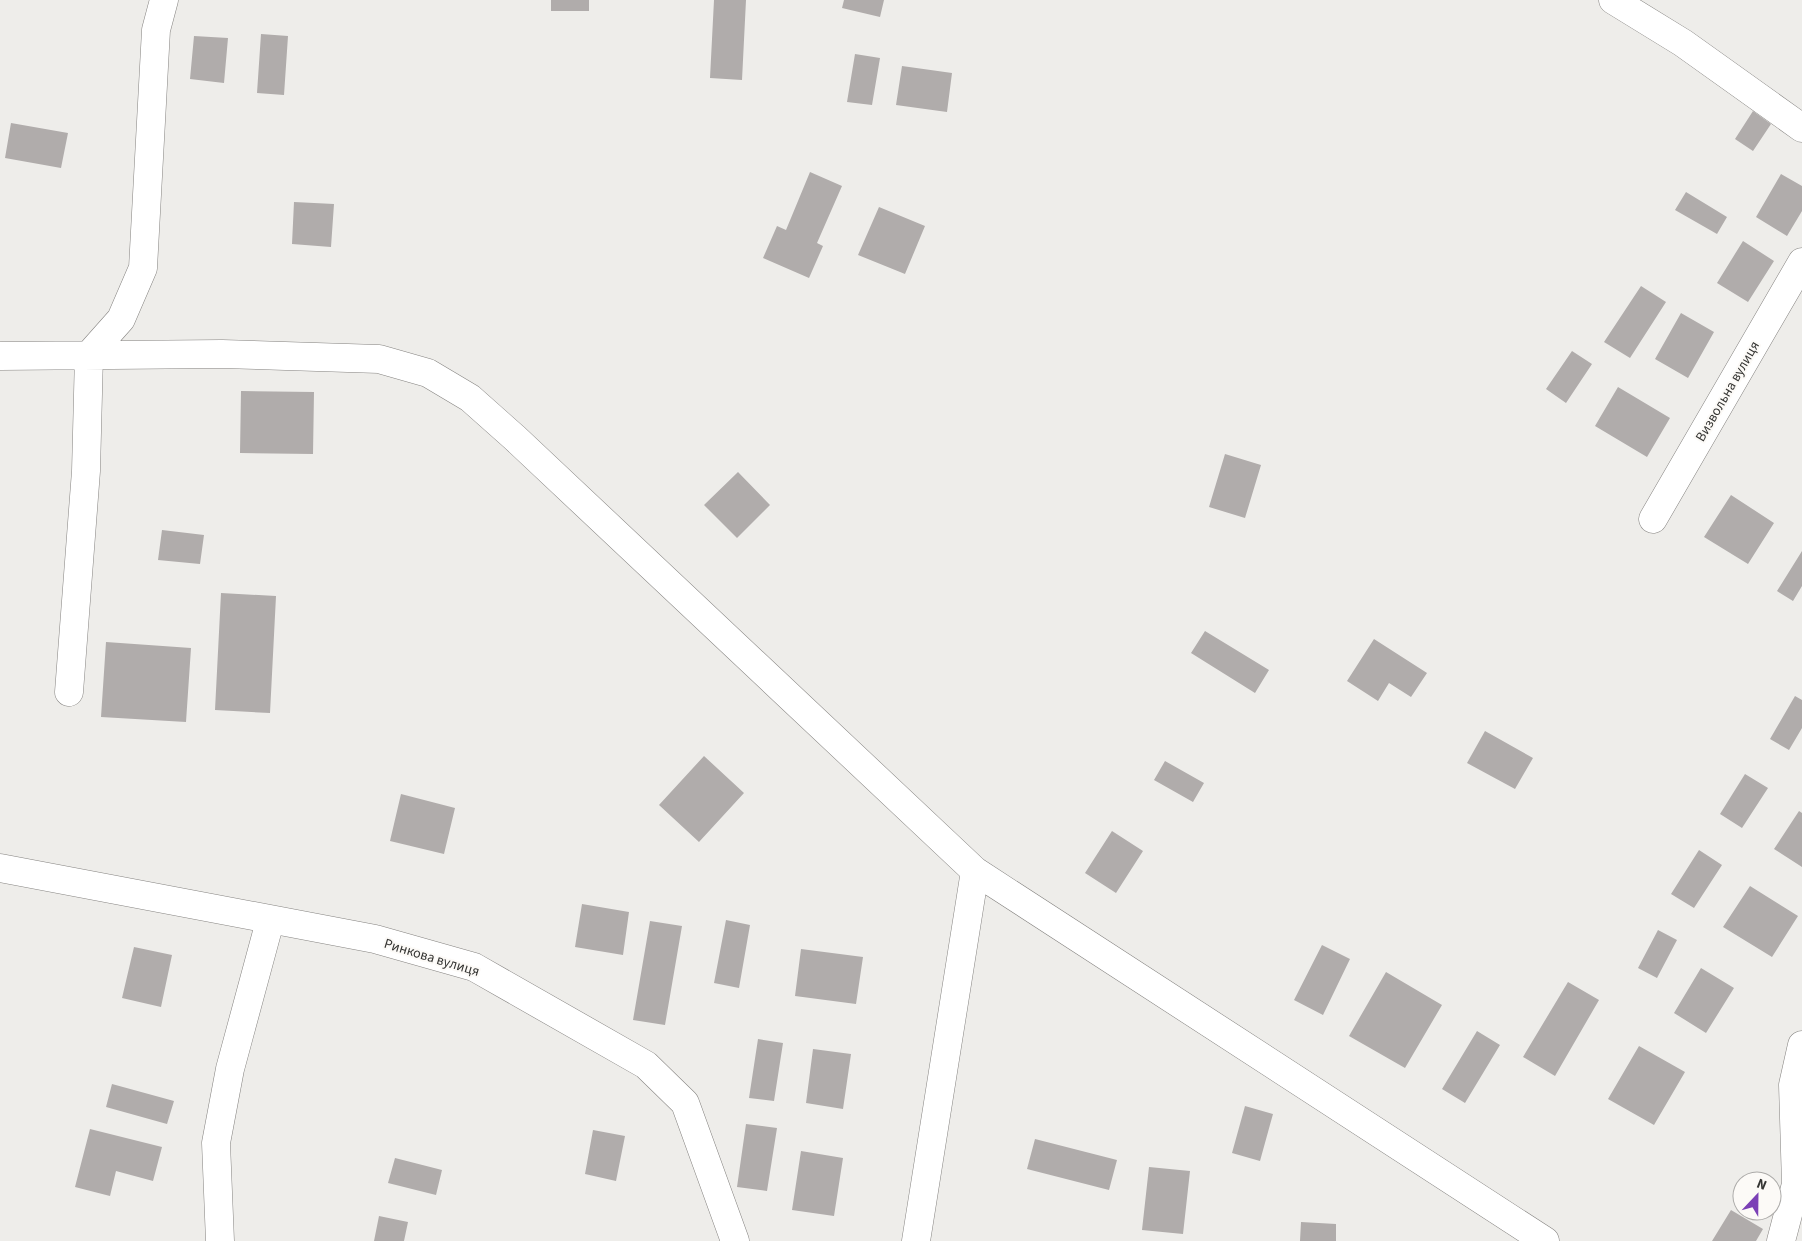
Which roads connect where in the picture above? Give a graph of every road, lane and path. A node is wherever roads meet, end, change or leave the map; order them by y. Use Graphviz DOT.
graph roads {
  1 [pos="164,0"];
  2 [pos="1613,0"];
  3 [pos="1802,128"];
  4 [pos="1802,262"];
  5 [pos="0,356"];
  6 [pos="89,356"];
  7 [pos="1653,519"];
  8 [pos="69,692"];
  9 [pos="0,868"];
  10 [pos="975,871"];
  11 [pos="270,921"];
  12 [pos="1802,1045"];
  13 [pos="220,1241"];
  14 [pos="735,1241"];
  15 [pos="916,1241"];
  16 [pos="1545,1241"];
  17 [pos="1781,1241"];
  1 -- 6 [label="street"];
  2 -- 3 [label="street"];
  4 -- 7 [label="street, Визвольна вулиця"];
  5 -- 6 [label="street"];
  6 -- 8 [label="street"];
  6 -- 10 [label="street"];
  9 -- 11 [label="street, Ринкова вулиця"];
  10 -- 15 [label="street"];
  10 -- 16 [label="street"];
  11 -- 13 [label="street"];
  11 -- 14 [label="street, Ринкова вулиця"];
  12 -- 17 [label="street"];
}
